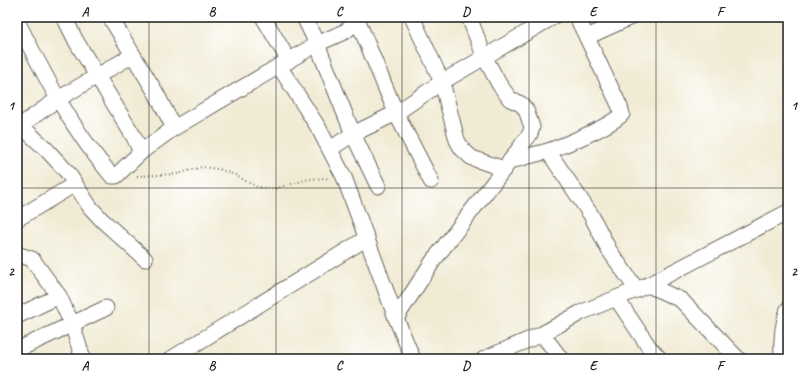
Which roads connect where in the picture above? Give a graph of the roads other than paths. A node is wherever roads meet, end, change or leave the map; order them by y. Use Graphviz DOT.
graph roads {
  1 [pos="64,17"];
  2 [pos="110,17"];
  3 [pos="263,17"];
  4 [pos="304,17"];
  5 [pos="412,17"];
  6 [pos="469,17"];
  7 [pos="553,17"];
  8 [pos="577,17"];
  9 [pos="631,17"];
  10 [pos="357,18"];
  11 [pos="17,21"];
  12 [pos="587,37"];
  13 [pos="317,44"];
  14 [pos="133,55"];
  15 [pos="485,58"];
  16 [pos="284,63"];
  17 [pos="97,76"];
  18 [pos="442,82"];
  19 [pos="58,99"];
  20 [pos="396,112"];
  21 [pos="19,124"];
  22 [pos="174,128"];
  23 [pos="353,134"];
  24 [pos="330,149"];
  25 [pos="548,151"];
  26 [pos="141,152"];
  27 [pos="507,165"];
  28 [pos="431,181"];
  29 [pos="75,184"];
  30 [pos="378,186"];
  31 [pos="788,212"];
  32 [pos="17,219"];
  33 [pos="367,238"];
  34 [pos="17,254"];
  35 [pos="145,259"];
  36 [pos="642,287"];
  37 [pos="58,296"];
  38 [pos="617,299"];
  39 [pos="106,308"];
  40 [pos="788,309"];
  41 [pos="17,316"];
  42 [pos="396,318"];
  43 [pos="72,324"];
  44 [pos="542,334"];
  45 [pos="17,350"];
  46 [pos="83,359"];
  47 [pos="171,359"];
  48 [pos="413,359"];
  49 [pos="484,359"];
  50 [pos="561,359"];
  51 [pos="660,359"];
  52 [pos="738,359"];
  53 [pos="782,359"];
  1 -- 17 [label="street"];
  2 -- 14 [label="street"];
  3 -- 16 [label="street"];
  4 -- 13 [label="street"];
  5 -- 18 [label="street"];
  6 -- 15 [label="street"];
  7 -- 15 [label="street"];
  8 -- 12 [label="street"];
  9 -- 12 [label="street"];
  10 -- 13 [label="street"];
  10 -- 20 [label="street"];
  11 -- 19 [label="street"];
  12 -- 25 [label="street"];
  13 -- 16 [label="street"];
  13 -- 23 [label="street"];
  14 -- 17 [label="street"];
  14 -- 22 [label="street"];
  15 -- 18 [label="street"];
  15 -- 27 [label="street"];
  16 -- 22 [label="street"];
  16 -- 24 [label="street"];
  17 -- 19 [label="street"];
  17 -- 26 [label="street"];
  18 -- 20 [label="street"];
  18 -- 27 [label="street"];
  19 -- 21 [label="street"];
  19 -- 26 [label="street"];
  20 -- 23 [label="street"];
  20 -- 28 [label="street"];
  21 -- 29 [label="street"];
  22 -- 26 [label="street"];
  23 -- 24 [label="street"];
  23 -- 30 [label="street"];
  24 -- 33 [label="street"];
  25 -- 27 [label="street"];
  25 -- 36 [label="street"];
  27 -- 42 [label="street"];
  29 -- 32 [label="street"];
  29 -- 35 [label="street"];
  31 -- 36 [label="street"];
  33 -- 42 [label="street"];
  33 -- 47 [label="street"];
  34 -- 37 [label="street"];
  36 -- 38 [label="street"];
  36 -- 52 [label="street"];
  37 -- 41 [label="street"];
  37 -- 43 [label="street"];
  38 -- 44 [label="street"];
  38 -- 51 [label="street"];
  39 -- 43 [label="street"];
  40 -- 53 [label="street"];
  42 -- 48 [label="street"];
  43 -- 45 [label="street"];
  43 -- 46 [label="street"];
  44 -- 49 [label="street"];
  44 -- 50 [label="street"];
}
